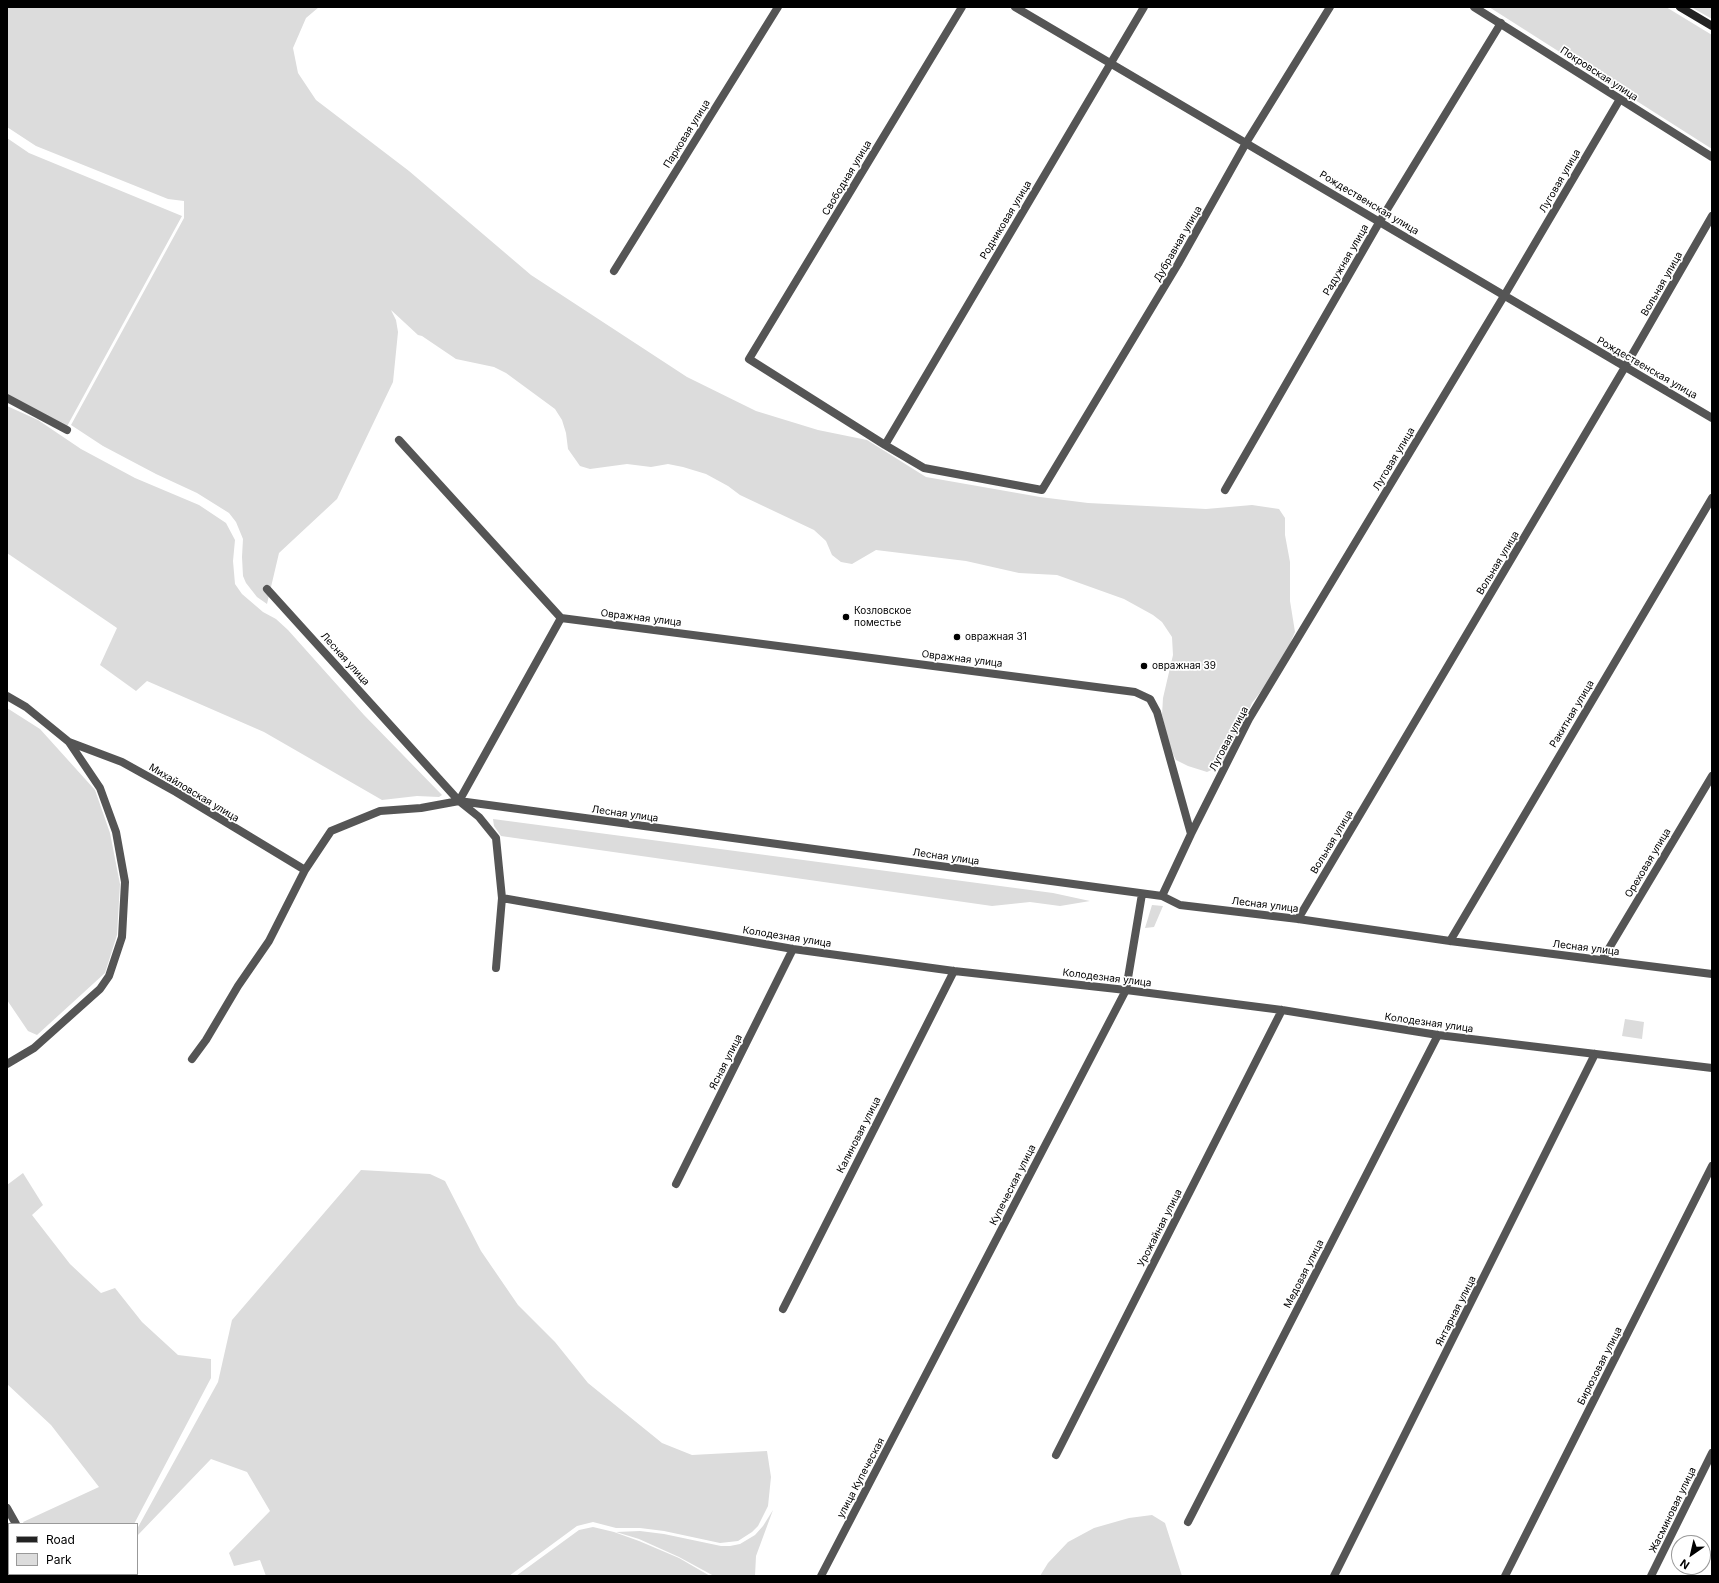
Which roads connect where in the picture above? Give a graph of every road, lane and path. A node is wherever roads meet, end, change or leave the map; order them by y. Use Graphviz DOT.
graph roads {
  1 [pos="778,7"];
  2 [pos="962,7"];
  3 [pos="1014,7"];
  4 [pos="1144,7"];
  5 [pos="1330,7"];
  6 [pos="1474,7"];
  7 [pos="1680,7"];
  8 [pos="1501,23"];
  9 [pos="1712,26"];
  10 [pos="1110,63"];
  11 [pos="1620,99"];
  12 [pos="1246,143"];
  13 [pos="1712,157"];
  14 [pos="1712,216"];
  15 [pos="1380,221"];
  16 [pos="614,272"];
  17 [pos="1504,296"];
  18 [pos="1625,367"];
  19 [pos="7,398"];
  20 [pos="1712,418"];
  21 [pos="67,430"];
  22 [pos="399,440"];
  23 [pos="885,444"];
  24 [pos="1224,490"];
  25 [pos="1712,498"];
  26 [pos="267,590"];
  27 [pos="561,618"];
  28 [pos="7,696"];
  29 [pos="69,742"];
  30 [pos="1712,776"];
  31 [pos="459,802"];
  32 [pos="1191,834"];
  33 [pos="305,870"];
  34 [pos="1142,894"];
  35 [pos="1162,896"];
  36 [pos="502,898"];
  37 [pos="1298,919"];
  38 [pos="1450,940"];
  39 [pos="793,949"];
  40 [pos="1602,960"];
  41 [pos="496,968"];
  42 [pos="954,971"];
  43 [pos="1712,974"];
  44 [pos="1126,990"];
  45 [pos="1282,1010"];
  46 [pos="1438,1035"];
  47 [pos="1595,1054"];
  48 [pos="192,1059"];
  49 [pos="7,1064"];
  50 [pos="1712,1068"];
  51 [pos="1712,1166"];
  52 [pos="676,1184"];
  53 [pos="783,1309"];
  54 [pos="918,1389"];
  55 [pos="1712,1453"];
  56 [pos="1056,1455"];
  57 [pos="7,1508"];
  58 [pos="1188,1522"];
  59 [pos="15,1523"];
  60 [pos="821,1576"];
  61 [pos="1334,1576"];
  62 [pos="1505,1576"];
  63 [pos="1651,1576"];
  1 -- 16 [label="street, Парковая улица"];
  2 -- 23 [label="street, Свободная улица"];
  3 -- 10 [label="street, Рождественская улица"];
  4 -- 10 [label="street, Родниковая улица"];
  5 -- 12 [label="street, Дубравная улица"];
  6 -- 8 [label="street, Покровская улица"];
  7 -- 9 [label="main road"];
  8 -- 11 [label="street, Покровская улица"];
  8 -- 15 [label="street, Радужная улица"];
  10 -- 12 [label="street, Рождественская улица"];
  10 -- 23 [label="street, Родниковая улица"];
  11 -- 13 [label="street, Покровская улица"];
  11 -- 17 [label="street, Луговая улица"];
  12 -- 15 [label="street, Рождественская улица"];
  12 -- 23 [label="street, Дубравная улица"];
  14 -- 18 [label="street, Вольная улица"];
  15 -- 17 [label="street, Рождественская улица"];
  15 -- 24 [label="street, Радужная улица"];
  17 -- 18 [label="street, Рождественская улица"];
  17 -- 32 [label="street, Луговая улица"];
  18 -- 20 [label="street, Рождественская улица"];
  18 -- 37 [label="street, Вольная улица"];
  19 -- 21 [label="street"];
  22 -- 27 [label="street"];
  25 -- 38 [label="street, Ракитная улица"];
  26 -- 31 [label="street, Лесная улица"];
  27 -- 31 [label="street"];
  27 -- 32 [label="street, Овражная улица"];
  28 -- 29 [label="street, Михайловская улица"];
  29 -- 33 [label="street, Михайловская улица"];
  29 -- 49 [label="street, Михайловская улица"];
  30 -- 40 [label="street, Ореховая улица"];
  31 -- 33 [label="street"];
  31 -- 34 [label="street, Лесная улица"];
  31 -- 36 [label="street"];
  32 -- 35 [label="street"];
  33 -- 48 [label="street"];
  34 -- 35 [label="street, Лесная улица"];
  34 -- 44 [label="street, Купеческая улица"];
  35 -- 37 [label="street, Лесная улица"];
  36 -- 39 [label="street, Колодезная улица"];
  36 -- 41 [label="street"];
  37 -- 38 [label="street, Лесная улица"];
  38 -- 40 [label="street, Лесная улица"];
  39 -- 42 [label="street, Колодезная улица"];
  39 -- 52 [label="street, Ясная улица"];
  40 -- 43 [label="street, Лесная улица"];
  42 -- 44 [label="street, Колодезная улица"];
  42 -- 53 [label="street, Калиновая улица"];
  44 -- 45 [label="street, Колодезная улица"];
  44 -- 54 [label="street, Купеческая улица"];
  45 -- 46 [label="street, Колодезная улица"];
  45 -- 56 [label="street, Урожайная улица"];
  46 -- 47 [label="street, Колодезная улица"];
  46 -- 58 [label="street, Медовая улица"];
  47 -- 50 [label="street, Колодезная улица"];
  47 -- 61 [label="street, Янтарная улица"];
  51 -- 62 [label="street, Бирюзовая улица"];
  54 -- 60 [label="street, улица Купеческая"];
  55 -- 63 [label="street, Жасминовая улица"];
  57 -- 59 [label="street"];
}
